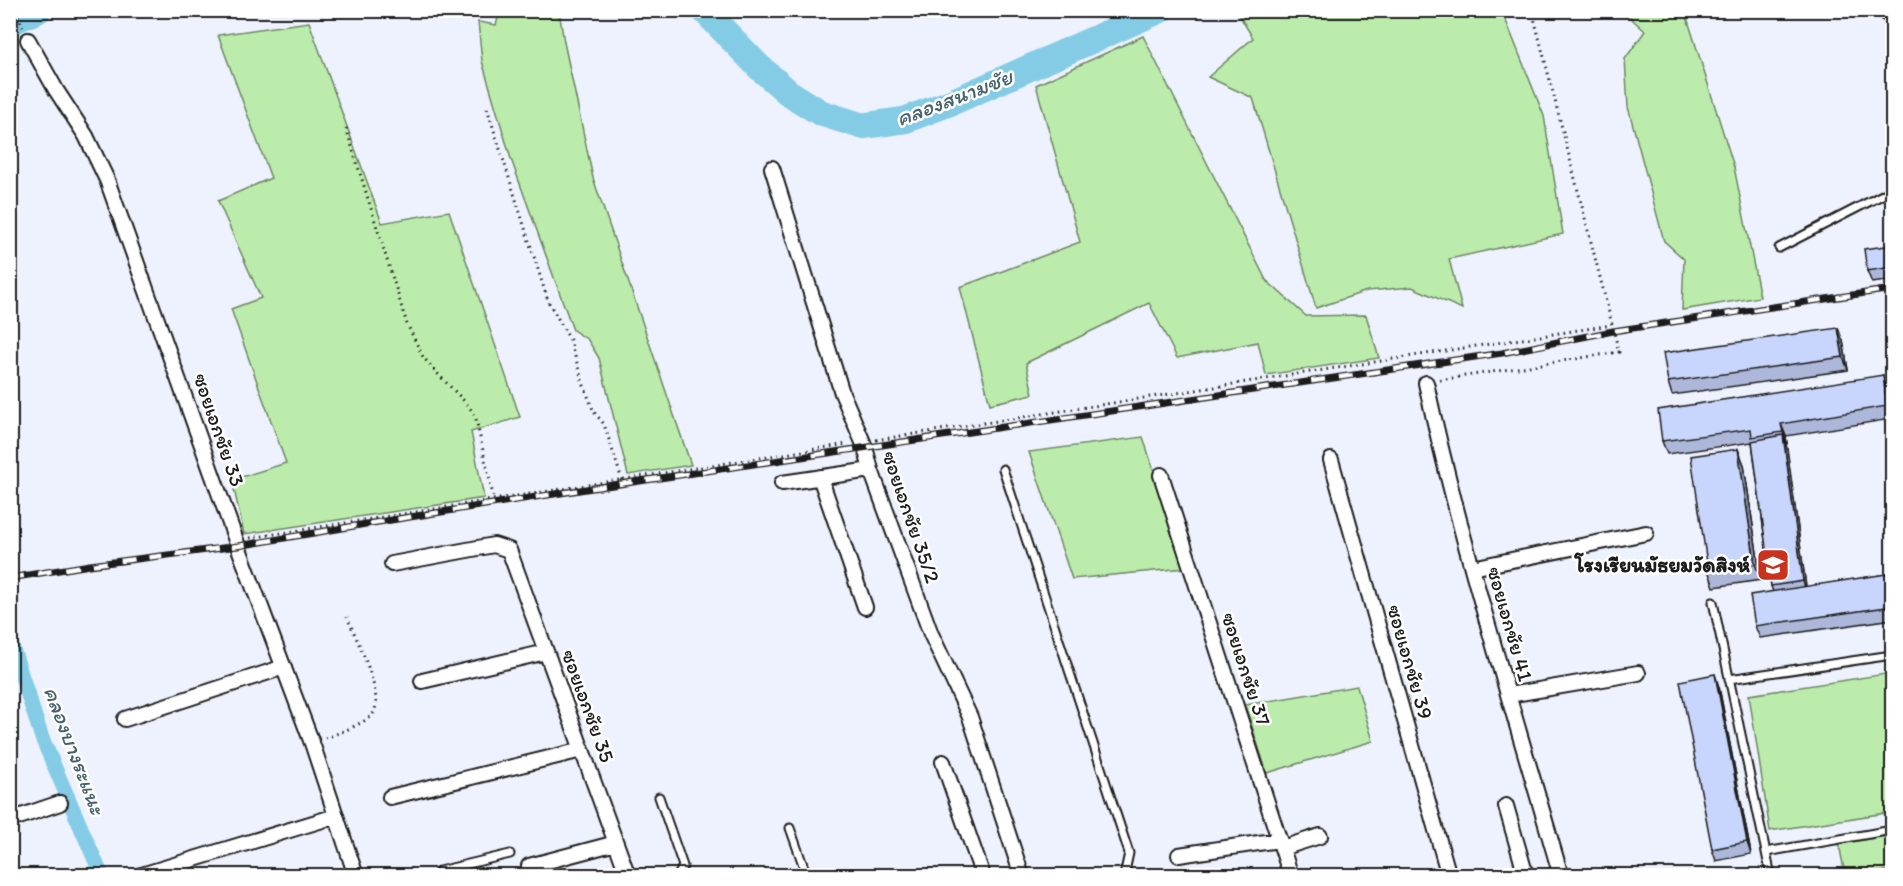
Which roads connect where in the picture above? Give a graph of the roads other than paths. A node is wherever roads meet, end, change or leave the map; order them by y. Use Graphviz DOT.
graph roads {
  1 [pos="28,40"];
  2 [pos="772,168"];
  3 [pos="1893,190"];
  4 [pos="1779,248"];
  5 [pos="1426,383"];
  6 [pos="1331,460"];
  7 [pos="1003,469"];
  8 [pos="870,470"];
  9 [pos="1161,475"];
  10 [pos="820,477"];
  11 [pos="782,483"];
  12 [pos="1646,533"];
  13 [pos="392,564"];
  14 [pos="1472,568"];
  15 [pos="1713,602"];
  16 [pos="865,607"];
  17 [pos="546,652"];
  18 [pos="1893,655"];
  19 [pos="284,667"];
  20 [pos="1638,673"];
  21 [pos="1729,679"];
  22 [pos="422,681"];
  23 [pos="1509,695"];
  24 [pos="125,719"];
  25 [pos="582,750"];
  26 [pos="943,762"];
  27 [pos="390,797"];
  28 [pos="659,797"];
  29 [pos="60,803"];
  30 [pos="1506,806"];
  31 [pos="336,816"];
  32 [pos="10,820"];
  33 [pos="790,828"];
  34 [pos="1893,830"];
  35 [pos="1320,836"];
  36 [pos="616,843"];
  37 [pos="1280,844"];
  38 [pos="1766,852"];
  39 [pos="510,854"];
  40 [pos="1179,855"];
  41 [pos="529,866"];
  42 [pos="138,876"];
  43 [pos="356,876"];
  44 [pos="436,876"];
  45 [pos="628,876"];
  46 [pos="678,876"];
  47 [pos="807,876"];
  48 [pos="983,876"];
  49 [pos="1022,876"];
  50 [pos="1124,876"];
  51 [pos="1291,876"];
  52 [pos="1449,876"];
  53 [pos="1526,876"];
  54 [pos="1560,876"];
  55 [pos="1771,876"];
  1 -- 19 [label="street, ซอยเอกชัย 33"];
  2 -- 8 [label="street, ซอยเอกชัย 35/2"];
  3 -- 4 [label="lane"];
  5 -- 14 [label="street, ซอยเอกชัย 41"];
  6 -- 52 [label="street, ซอยเอกชัย 39"];
  7 -- 50 [label="lane"];
  8 -- 10 [label="street"];
  8 -- 49 [label="street, ซอยเอกชัย 35/2"];
  9 -- 37 [label="street, ซอยเอกชัย 37"];
  10 -- 11 [label="street"];
  10 -- 16 [label="street"];
  12 -- 14 [label="street"];
  13 -- 17 [label="street, ซอยเอกชัย 35"];
  14 -- 23 [label="street, ซอยเอกชัย 41"];
  15 -- 21 [label="lane"];
  17 -- 22 [label="street"];
  17 -- 25 [label="street, ซอยเอกชัย 35"];
  18 -- 21 [label="lane"];
  19 -- 24 [label="street"];
  19 -- 31 [label="street, ซอยเอกชัย 33"];
  20 -- 23 [label="street"];
  21 -- 38 [label="lane"];
  23 -- 54 [label="street, ซอยเอกชัย 41"];
  25 -- 27 [label="street"];
  25 -- 36 [label="street, ซอยเอกชัย 35"];
  26 -- 48 [label="street"];
  28 -- 46 [label="lane"];
  29 -- 32 [label="street"];
  30 -- 53 [label="street"];
  31 -- 42 [label="street"];
  31 -- 43 [label="street, ซอยเอกชัย 33"];
  33 -- 47 [label="lane"];
  34 -- 38 [label="lane"];
  35 -- 37 [label="street"];
  36 -- 41 [label="street"];
  36 -- 45 [label="street, ซอยเอกชัย 35"];
  37 -- 40 [label="street"];
  37 -- 51 [label="street, ซอยเอกชัย 37"];
  38 -- 55 [label="lane"];
  39 -- 44 [label="lane"];
}
